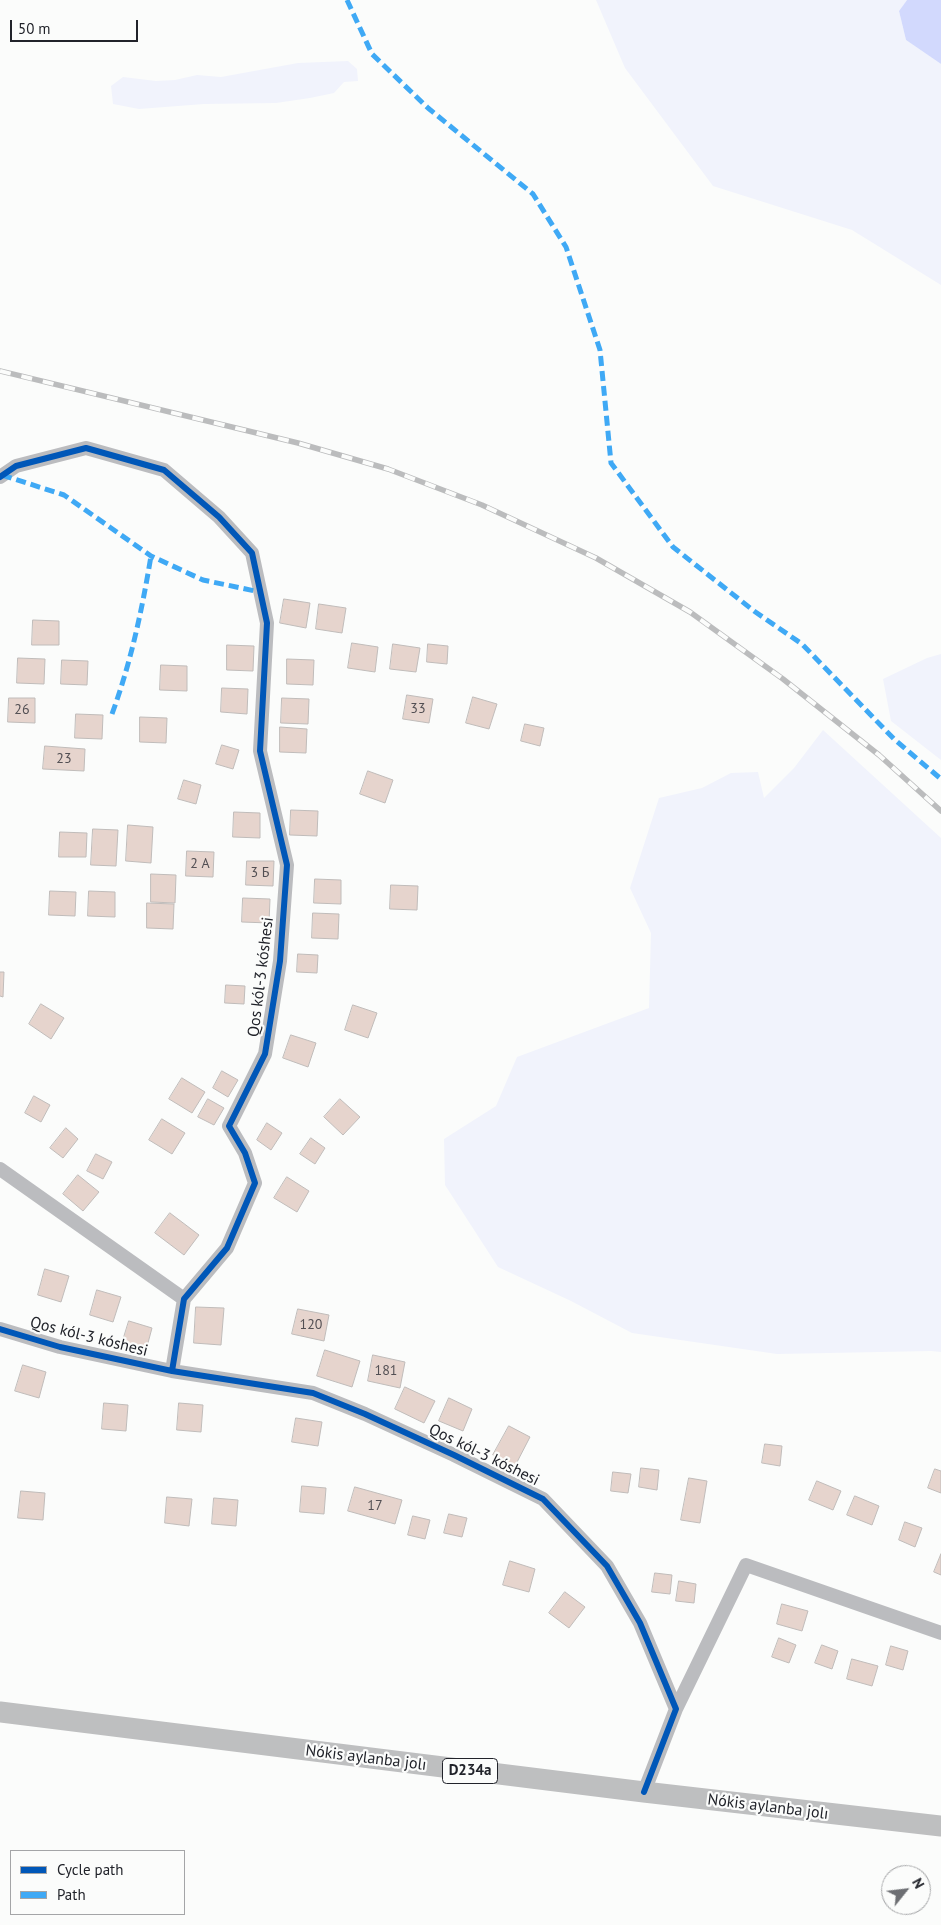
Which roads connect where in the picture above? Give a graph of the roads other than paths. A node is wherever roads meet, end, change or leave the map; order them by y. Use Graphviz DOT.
graph roads {
  1 [pos="0,477"];
  2 [pos="0,1169"];
  3 [pos="184,1299"];
  4 [pos="0,1329"];
  5 [pos="172,1371"];
  6 [pos="941,1633"];
  7 [pos="676,1709"];
  8 [pos="0,1712"];
  9 [pos="644,1792"];
  10 [pos="941,1826"];
  1 -- 3 [label="street, Qos kól-3 kóshesi"];
  2 -- 3 [label="street"];
  3 -- 5 [label="street"];
  4 -- 5 [label="street, Qos kól-3 kóshesi"];
  5 -- 7 [label="street, Qos kól-3 kóshesi"];
  6 -- 7 [label="street"];
  7 -- 9 [label="street"];
  8 -- 9 [label="main road, Nókis aylanba jolı / D234a"];
  9 -- 10 [label="main road, Nókis aylanba jolı / D234a"];
}
